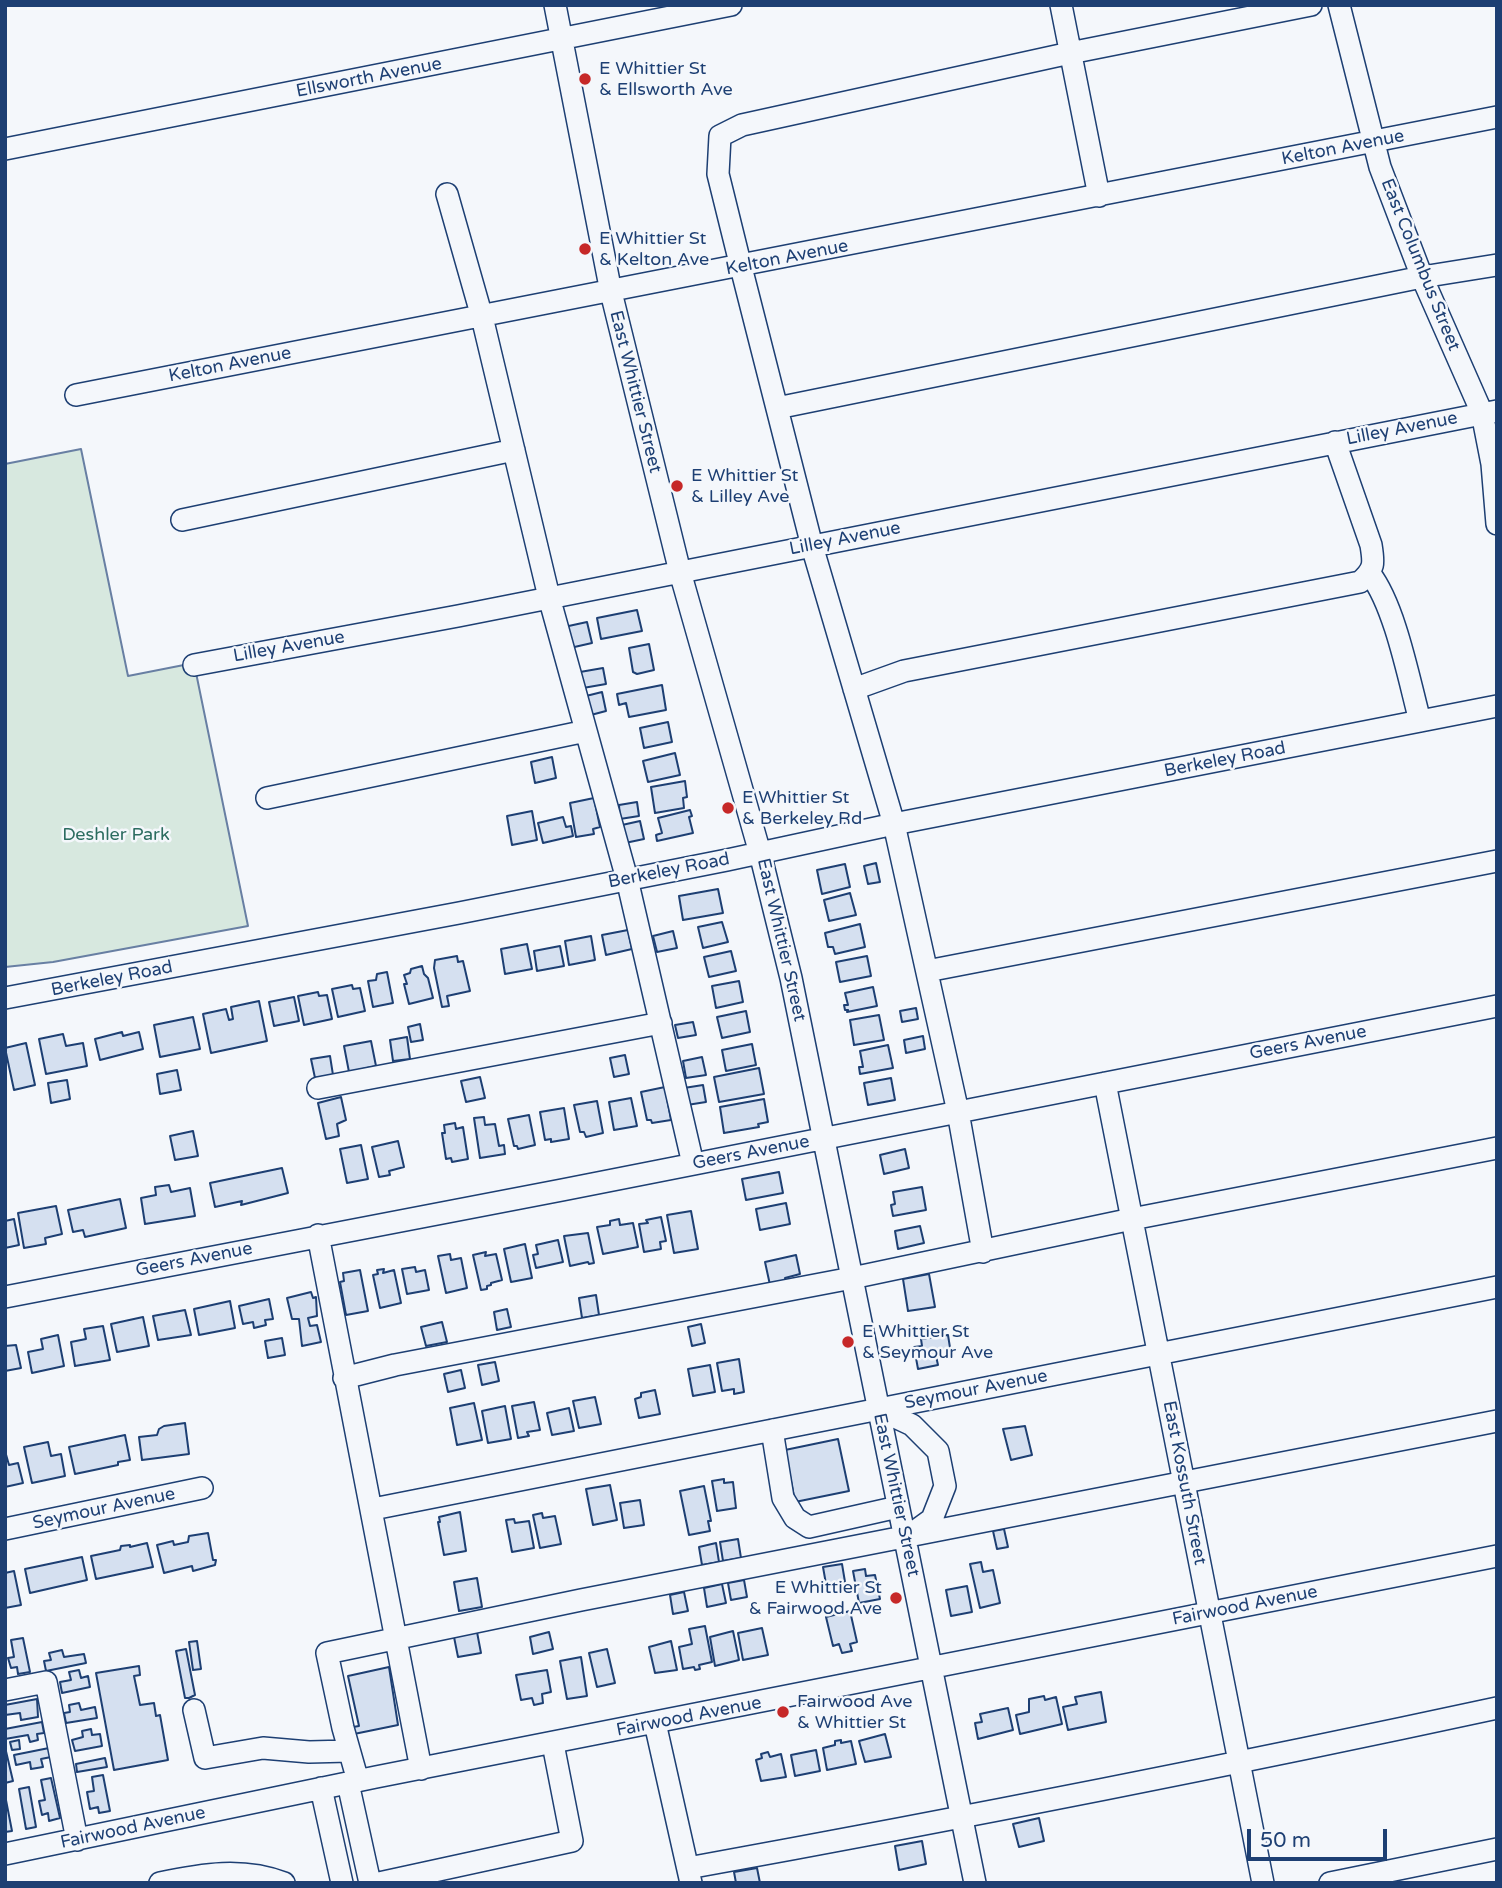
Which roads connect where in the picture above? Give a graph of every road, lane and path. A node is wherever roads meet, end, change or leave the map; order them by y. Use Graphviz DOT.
graph roads {
  1 [pos="555,5"];
  2 [pos="732,5"];
  3 [pos="1060,5"];
  4 [pos="1311,5"];
  5 [pos="1339,5"];
  6 [pos="561,39"];
  7 [pos="1070,53"];
  8 [pos="1497,117"];
  9 [pos="1373,142"];
  10 [pos="5,149"];
  11 [pos="447,194"];
  12 [pos="1099,196"];
  13 [pos="1497,265"];
  14 [pos="741,267"];
  15 [pos="1422,277"];
  16 [pos="611,292"];
  17 [pos="482,317"];
  18 [pos="76,395"];
  19 [pos="777,408"];
  20 [pos="1489,412"];
  21 [pos="1335,442"];
  22 [pos="514,450"];
  23 [pos="183,520"];
  24 [pos="1497,524"];
  25 [pos="812,546"];
  26 [pos="680,572"];
  27 [pos="1370,574"];
  28 [pos="549,597"];
  29 [pos="194,665"];
  30 [pos="854,689"];
  31 [pos="1497,706"];
  32 [pos="1420,722"];
  33 [pos="586,731"];
  34 [pos="267,798"];
  35 [pos="894,824"];
  36 [pos="760,853"];
  37 [pos="1497,860"];
  38 [pos="627,879"];
  39 [pos="927,971"];
  40 [pos="5,998"];
  41 [pos="1497,1006"];
  42 [pos="661,1023"];
  43 [pos="1105,1083"];
  44 [pos="318,1088"];
  45 [pos="958,1112"];
  46 [pos="825,1138"];
  47 [pos="1497,1148"];
  48 [pos="693,1164"];
  49 [pos="1132,1219"];
  50 [pos="318,1235"];
  51 [pos="983,1252"];
  52 [pos="852,1278"];
  53 [pos="1497,1287"];
  54 [pos="5,1297"];
  55 [pos="1158,1354"];
  56 [pos="344,1378"];
  57 [pos="878,1409"];
  58 [pos="1497,1422"];
  59 [pos="772,1430"];
  60 [pos="1184,1483"];
  61 [pos="202,1488"];
  62 [pos="898,1507"];
  63 [pos="373,1509"];
  64 [pos="5,1529"];
  65 [pos="905,1539"];
  66 [pos="1497,1556"];
  67 [pos="1210,1613"];
  68 [pos="396,1637"];
  69 [pos="933,1668"];
  70 [pos="5,1690"];
  71 [pos="1497,1709"];
  72 [pos="194,1710"];
  73 [pos="655,1723"];
  74 [pos="553,1744"];
  75 [pos="349,1751"];
  76 [pos="1240,1763"];
  77 [pos="421,1769"];
  78 [pos="353,1782"];
  79 [pos="321,1788"];
  80 [pos="962,1818"];
  81 [pos="77,1840"];
  82 [pos="1497,1849"];
  83 [pos="5,1854"];
  84 [pos="689,1875"];
  85 [pos="159,1883"];
  86 [pos="284,1883"];
  87 [pos="342,1883"];
  88 [pos="370,1883"];
  89 [pos="379,1883"];
  90 [pos="975,1883"];
  91 [pos="1263,1883"];
  92 [pos="1330,1883"];
  1 -- 6 [label="street, East Whittier Street"];
  2 -- 6 [label="street, Ellsworth Avenue"];
  3 -- 7 [label="street"];
  4 -- 7 [label="street"];
  5 -- 9 [label="street, East Columbus Street"];
  6 -- 10 [label="street, Ellsworth Avenue"];
  6 -- 16 [label="street, East Whittier Street"];
  7 -- 12 [label="street"];
  7 -- 14 [label="street"];
  8 -- 9 [label="street, Kelton Avenue"];
  9 -- 12 [label="street, Kelton Avenue"];
  9 -- 15 [label="street, East Columbus Street"];
  11 -- 17 [label="street"];
  12 -- 14 [label="street, Kelton Avenue"];
  13 -- 15 [label="street"];
  14 -- 16 [label="street, Kelton Avenue"];
  14 -- 19 [label="street"];
  15 -- 19 [label="street"];
  15 -- 20 [label="street, East Columbus Street"];
  16 -- 17 [label="street, Kelton Avenue"];
  16 -- 26 [label="street, East Whittier Street"];
  17 -- 18 [label="street, Kelton Avenue"];
  17 -- 22 [label="street"];
  19 -- 25 [label="street"];
  20 -- 21 [label="street, Lilley Avenue"];
  20 -- 24 [label="street, East Columbus Street"];
  21 -- 25 [label="street, Lilley Avenue"];
  21 -- 27 [label="street"];
  22 -- 23 [label="street"];
  22 -- 28 [label="street"];
  25 -- 26 [label="street, Lilley Avenue"];
  25 -- 30 [label="street"];
  26 -- 28 [label="street, Lilley Avenue"];
  26 -- 36 [label="street, East Whittier Street"];
  27 -- 30 [label="street"];
  27 -- 32 [label="street"];
  28 -- 29 [label="street, Lilley Avenue"];
  28 -- 33 [label="street"];
  30 -- 35 [label="street"];
  31 -- 32 [label="street, Berkeley Road"];
  32 -- 35 [label="street, Berkeley Road"];
  33 -- 34 [label="street"];
  33 -- 38 [label="street"];
  35 -- 36 [label="street, Berkeley Road"];
  35 -- 39 [label="street"];
  36 -- 38 [label="street, Berkeley Road"];
  36 -- 46 [label="street, East Whittier Street"];
  37 -- 39 [label="street"];
  38 -- 40 [label="street, Berkeley Road"];
  38 -- 42 [label="street"];
  39 -- 45 [label="street"];
  41 -- 43 [label="street, Geers Avenue"];
  42 -- 44 [label="street"];
  42 -- 48 [label="street"];
  43 -- 45 [label="street, Geers Avenue"];
  43 -- 49 [label="street, East Kossuth Street"];
  45 -- 46 [label="street, Geers Avenue"];
  45 -- 51 [label="street"];
  46 -- 48 [label="street, Geers Avenue"];
  46 -- 52 [label="street, East Whittier Street"];
  47 -- 49 [label="street"];
  48 -- 50 [label="street, Geers Avenue"];
  49 -- 51 [label="street"];
  49 -- 55 [label="street, East Kossuth Street"];
  50 -- 54 [label="street, Geers Avenue"];
  50 -- 56 [label="street"];
  51 -- 52 [label="street"];
  52 -- 56 [label="street"];
  52 -- 57 [label="street, East Whittier Street"];
  53 -- 55 [label="street, Seymour Avenue"];
  55 -- 57 [label="street, Seymour Avenue"];
  55 -- 60 [label="street, East Kossuth Street"];
  56 -- 63 [label="street"];
  57 -- 59 [label="street, Seymour Avenue"];
  57 -- 62 [label="street, East Whittier Street"];
  57 -- 65 [label="street"];
  58 -- 60 [label="street"];
  59 -- 62 [label="street"];
  59 -- 63 [label="street, Seymour Avenue"];
  60 -- 65 [label="street"];
  60 -- 67 [label="street, East Kossuth Street"];
  61 -- 64 [label="street, Seymour Avenue"];
  62 -- 65 [label="street, East Whittier Street"];
  63 -- 68 [label="street"];
  65 -- 68 [label="street"];
  65 -- 69 [label="street, East Whittier Street"];
  66 -- 67 [label="street, Fairwood Avenue"];
  67 -- 69 [label="street, Fairwood Avenue"];
  67 -- 76 [label="street, East Kossuth Street"];
  68 -- 75 [label="street"];
  68 -- 77 [label="street"];
  69 -- 73 [label="street, Fairwood Avenue"];
  69 -- 80 [label="street, East Whittier Street"];
  70 -- 81 [label="street"];
  71 -- 76 [label="street"];
  72 -- 75 [label="street"];
  73 -- 74 [label="street, Fairwood Avenue"];
  73 -- 84 [label="street"];
  74 -- 77 [label="street, Fairwood Avenue"];
  74 -- 89 [label="street"];
  75 -- 78 [label="street"];
  76 -- 80 [label="street"];
  76 -- 91 [label="street, East Kossuth Street"];
  77 -- 78 [label="street, Fairwood Avenue"];
  78 -- 79 [label="street, Fairwood Avenue"];
  78 -- 88 [label="street"];
  79 -- 81 [label="street, Fairwood Avenue"];
  79 -- 87 [label="street"];
  80 -- 84 [label="street"];
  80 -- 90 [label="street, East Whittier Street"];
  81 -- 83 [label="street, Fairwood Avenue"];
  82 -- 92 [label="street"];
  85 -- 86 [label="street"];
}
